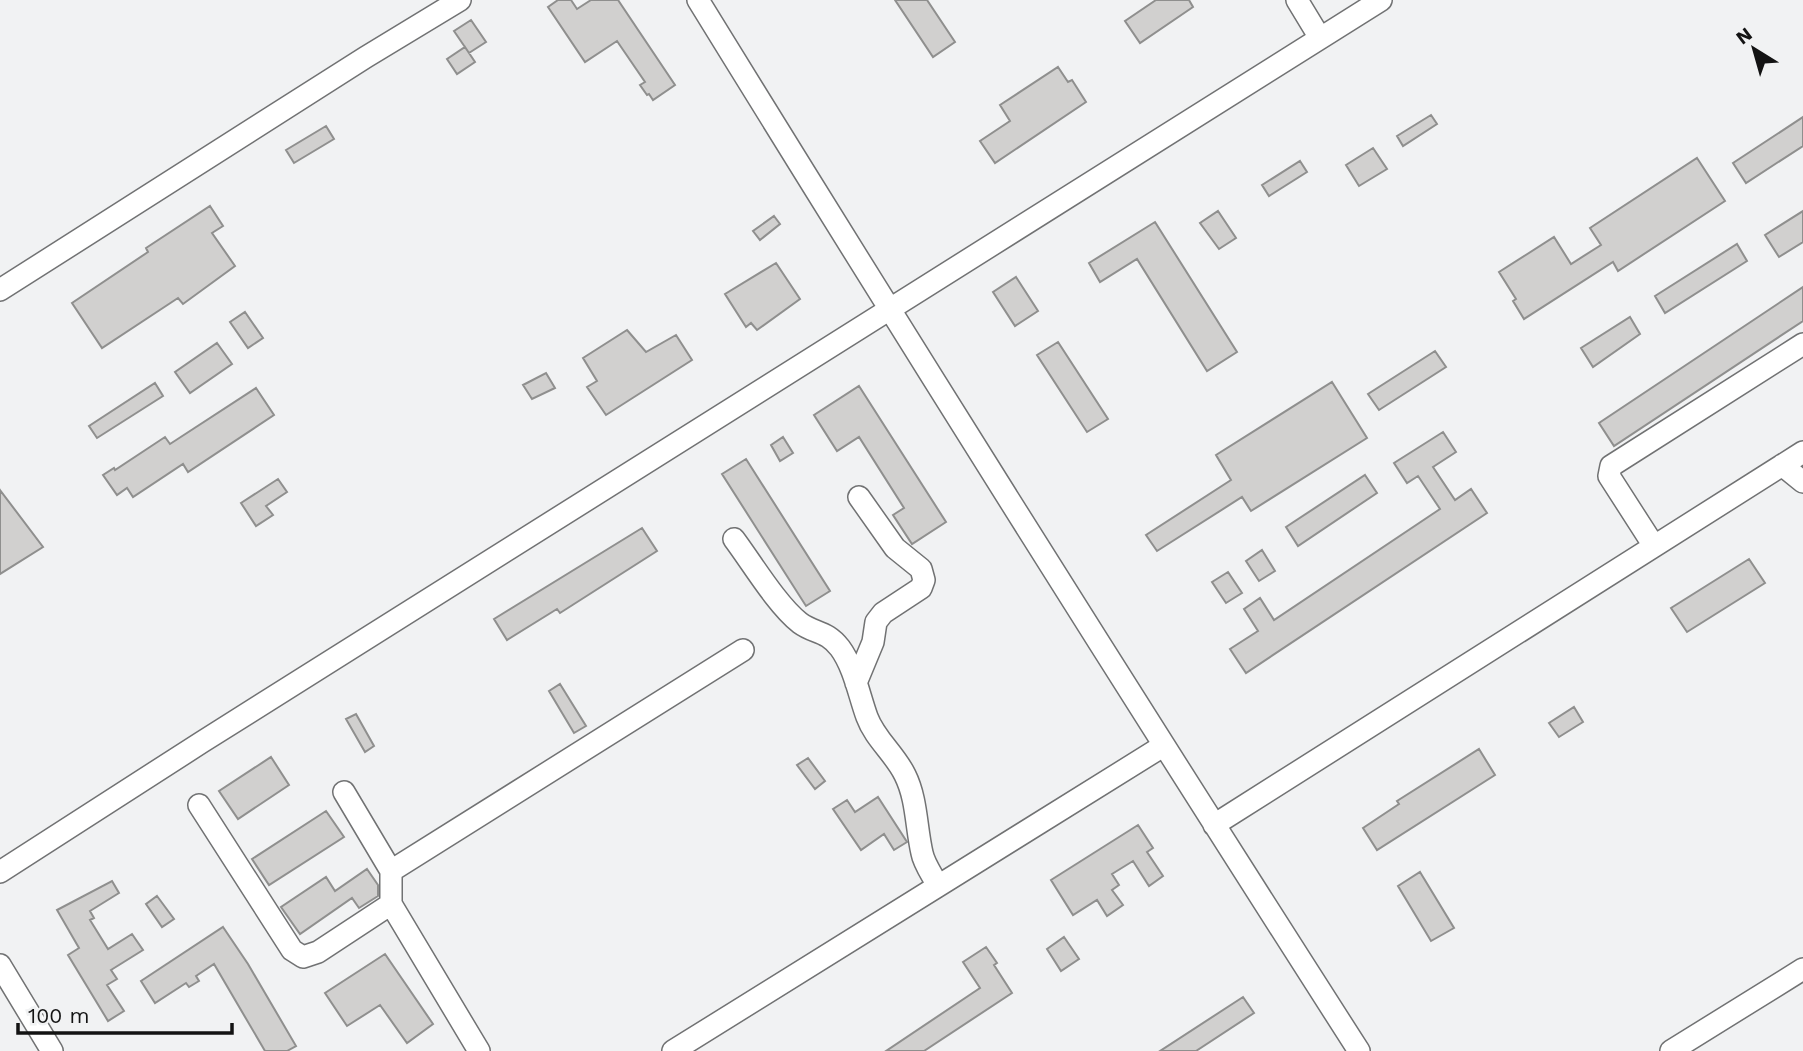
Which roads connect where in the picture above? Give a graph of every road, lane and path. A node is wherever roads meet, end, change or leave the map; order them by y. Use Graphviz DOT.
graph roads {
  1 [pos="460,0"];
  2 [pos="698,0"];
  3 [pos="1297,0"];
  4 [pos="1381,0"];
  5 [pos="1320,38"];
  6 [pos="0,290"];
  7 [pos="889,310"];
  8 [pos="1803,344"];
  9 [pos="1803,452"];
  10 [pos="1782,466"];
  11 [pos="1803,482"];
  12 [pos="859,497"];
  13 [pos="734,540"];
  14 [pos="1654,546"];
  15 [pos="743,650"];
  16 [pos="856,684"];
  17 [pos="1163,746"];
  18 [pos="344,792"];
  19 [pos="199,805"];
  20 [pos="1214,825"];
  21 [pos="391,871"];
  22 [pos="0,873"];
  23 [pos="938,886"];
  24 [pos="391,904"];
  25 [pos="0,965"];
  26 [pos="1803,969"];
  27 [pos="52,1051"];
  28 [pos="479,1051"];
  29 [pos="673,1051"];
  30 [pos="1359,1051"];
  31 [pos="1671,1051"];
  1 -- 6 [label="lane"];
  2 -- 7 [label="lane"];
  3 -- 5 [label="lane"];
  4 -- 5 [label="lane"];
  5 -- 7 [label="lane"];
  7 -- 17 [label="lane"];
  7 -- 22 [label="lane"];
  8 -- 14 [label="lane"];
  9 -- 10 [label="lane"];
  10 -- 11 [label="lane"];
  10 -- 14 [label="lane"];
  12 -- 16 [label="lane"];
  13 -- 16 [label="lane"];
  14 -- 20 [label="lane"];
  15 -- 21 [label="lane"];
  16 -- 23 [label="lane"];
  17 -- 20 [label="lane"];
  17 -- 23 [label="lane"];
  18 -- 21 [label="lane"];
  19 -- 24 [label="lane"];
  20 -- 30 [label="lane"];
  21 -- 24 [label="lane"];
  23 -- 29 [label="lane"];
  24 -- 28 [label="lane"];
  25 -- 27 [label="lane"];
  26 -- 31 [label="lane"];
}
